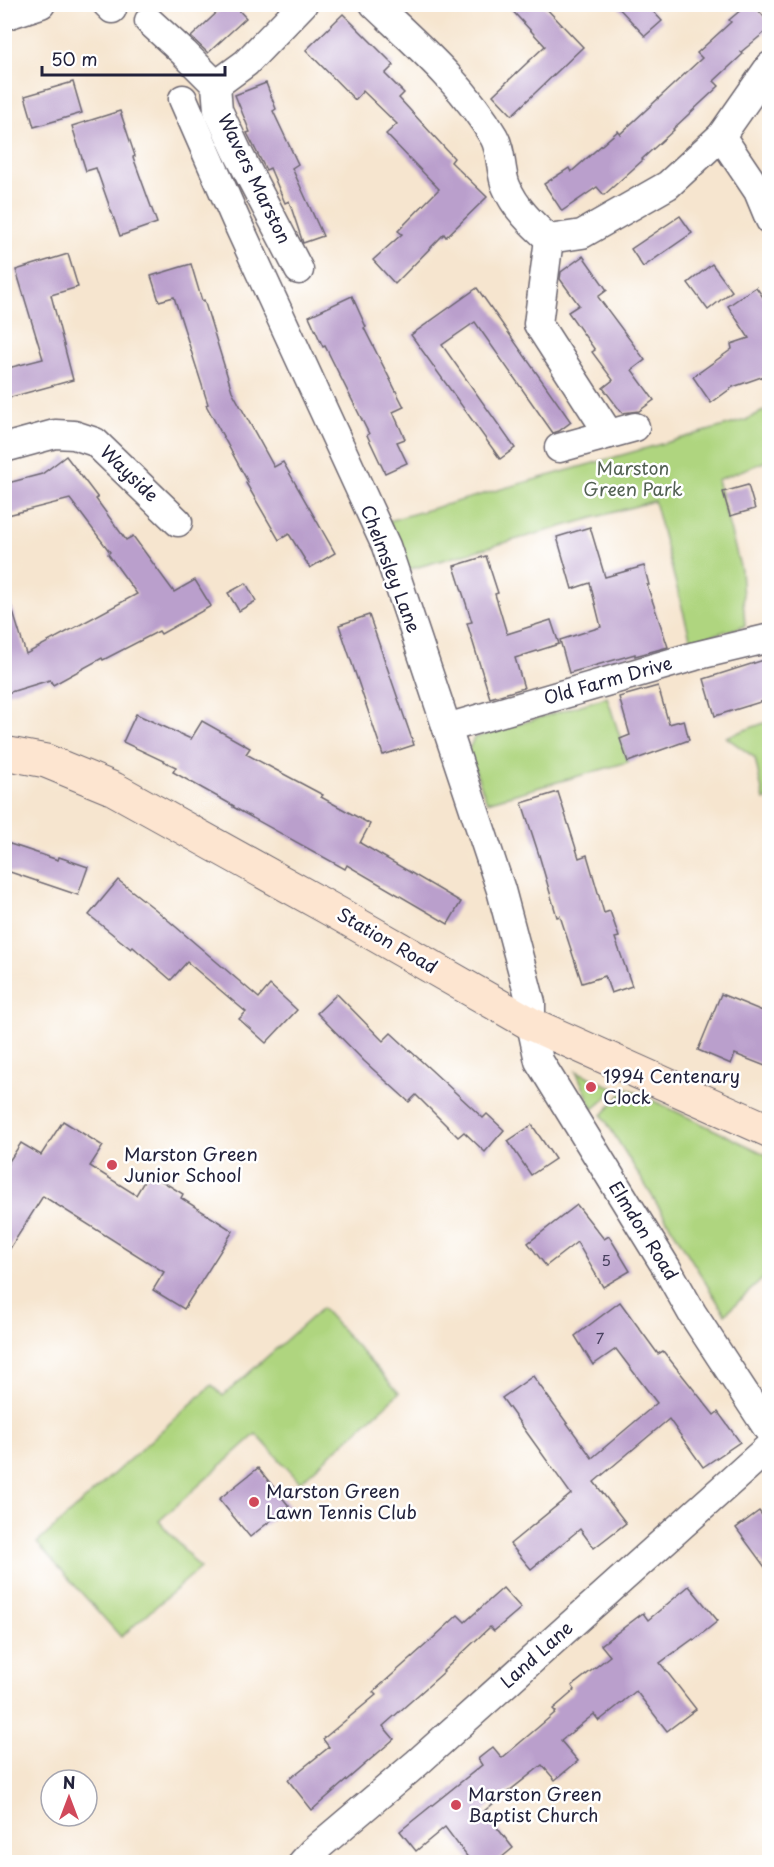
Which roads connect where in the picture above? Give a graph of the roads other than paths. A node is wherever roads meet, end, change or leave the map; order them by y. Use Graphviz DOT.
graph roads {
  1 [pos="41,4"];
  2 [pos="303,4"];
  3 [pos="374,4"];
  4 [pos="4,16"];
  5 [pos="149,21"];
  6 [pos="770,66"];
  7 [pos="216,85"];
  8 [pos="183,99"];
  9 [pos="721,136"];
  10 [pos="770,220"];
  11 [pos="549,239"];
  12 [pos="299,270"];
  13 [pos="559,447"];
  14 [pos="4,448"];
  15 [pos="178,522"];
  16 [pos="770,638"];
  17 [pos="447,728"];
  18 [pos="4,753"];
  19 [pos="531,1024"];
  20 [pos="770,1131"];
  21 [pos="770,1432"];
  22 [pos="770,1446"];
  23 [pos="313,1859"];
  1 -- 4 [label="street"];
  2 -- 7 [label="street"];
  3 -- 11 [label="street"];
  5 -- 7 [label="street"];
  6 -- 9 [label="street"];
  7 -- 12 [label="street, Wavers Marston"];
  8 -- 17 [label="street, Chelmsley Lane"];
  9 -- 10 [label="street"];
  9 -- 11 [label="street"];
  11 -- 13 [label="street"];
  14 -- 15 [label="street, Wayside"];
  16 -- 17 [label="street, Old Farm Drive"];
  17 -- 19 [label="street, Chelmsley Lane"];
  18 -- 19 [label="street, Station Road"];
  19 -- 20 [label="street, Station Road"];
  19 -- 21 [label="street, Elmdon Road"];
  22 -- 23 [label="street, Land Lane"];
}
